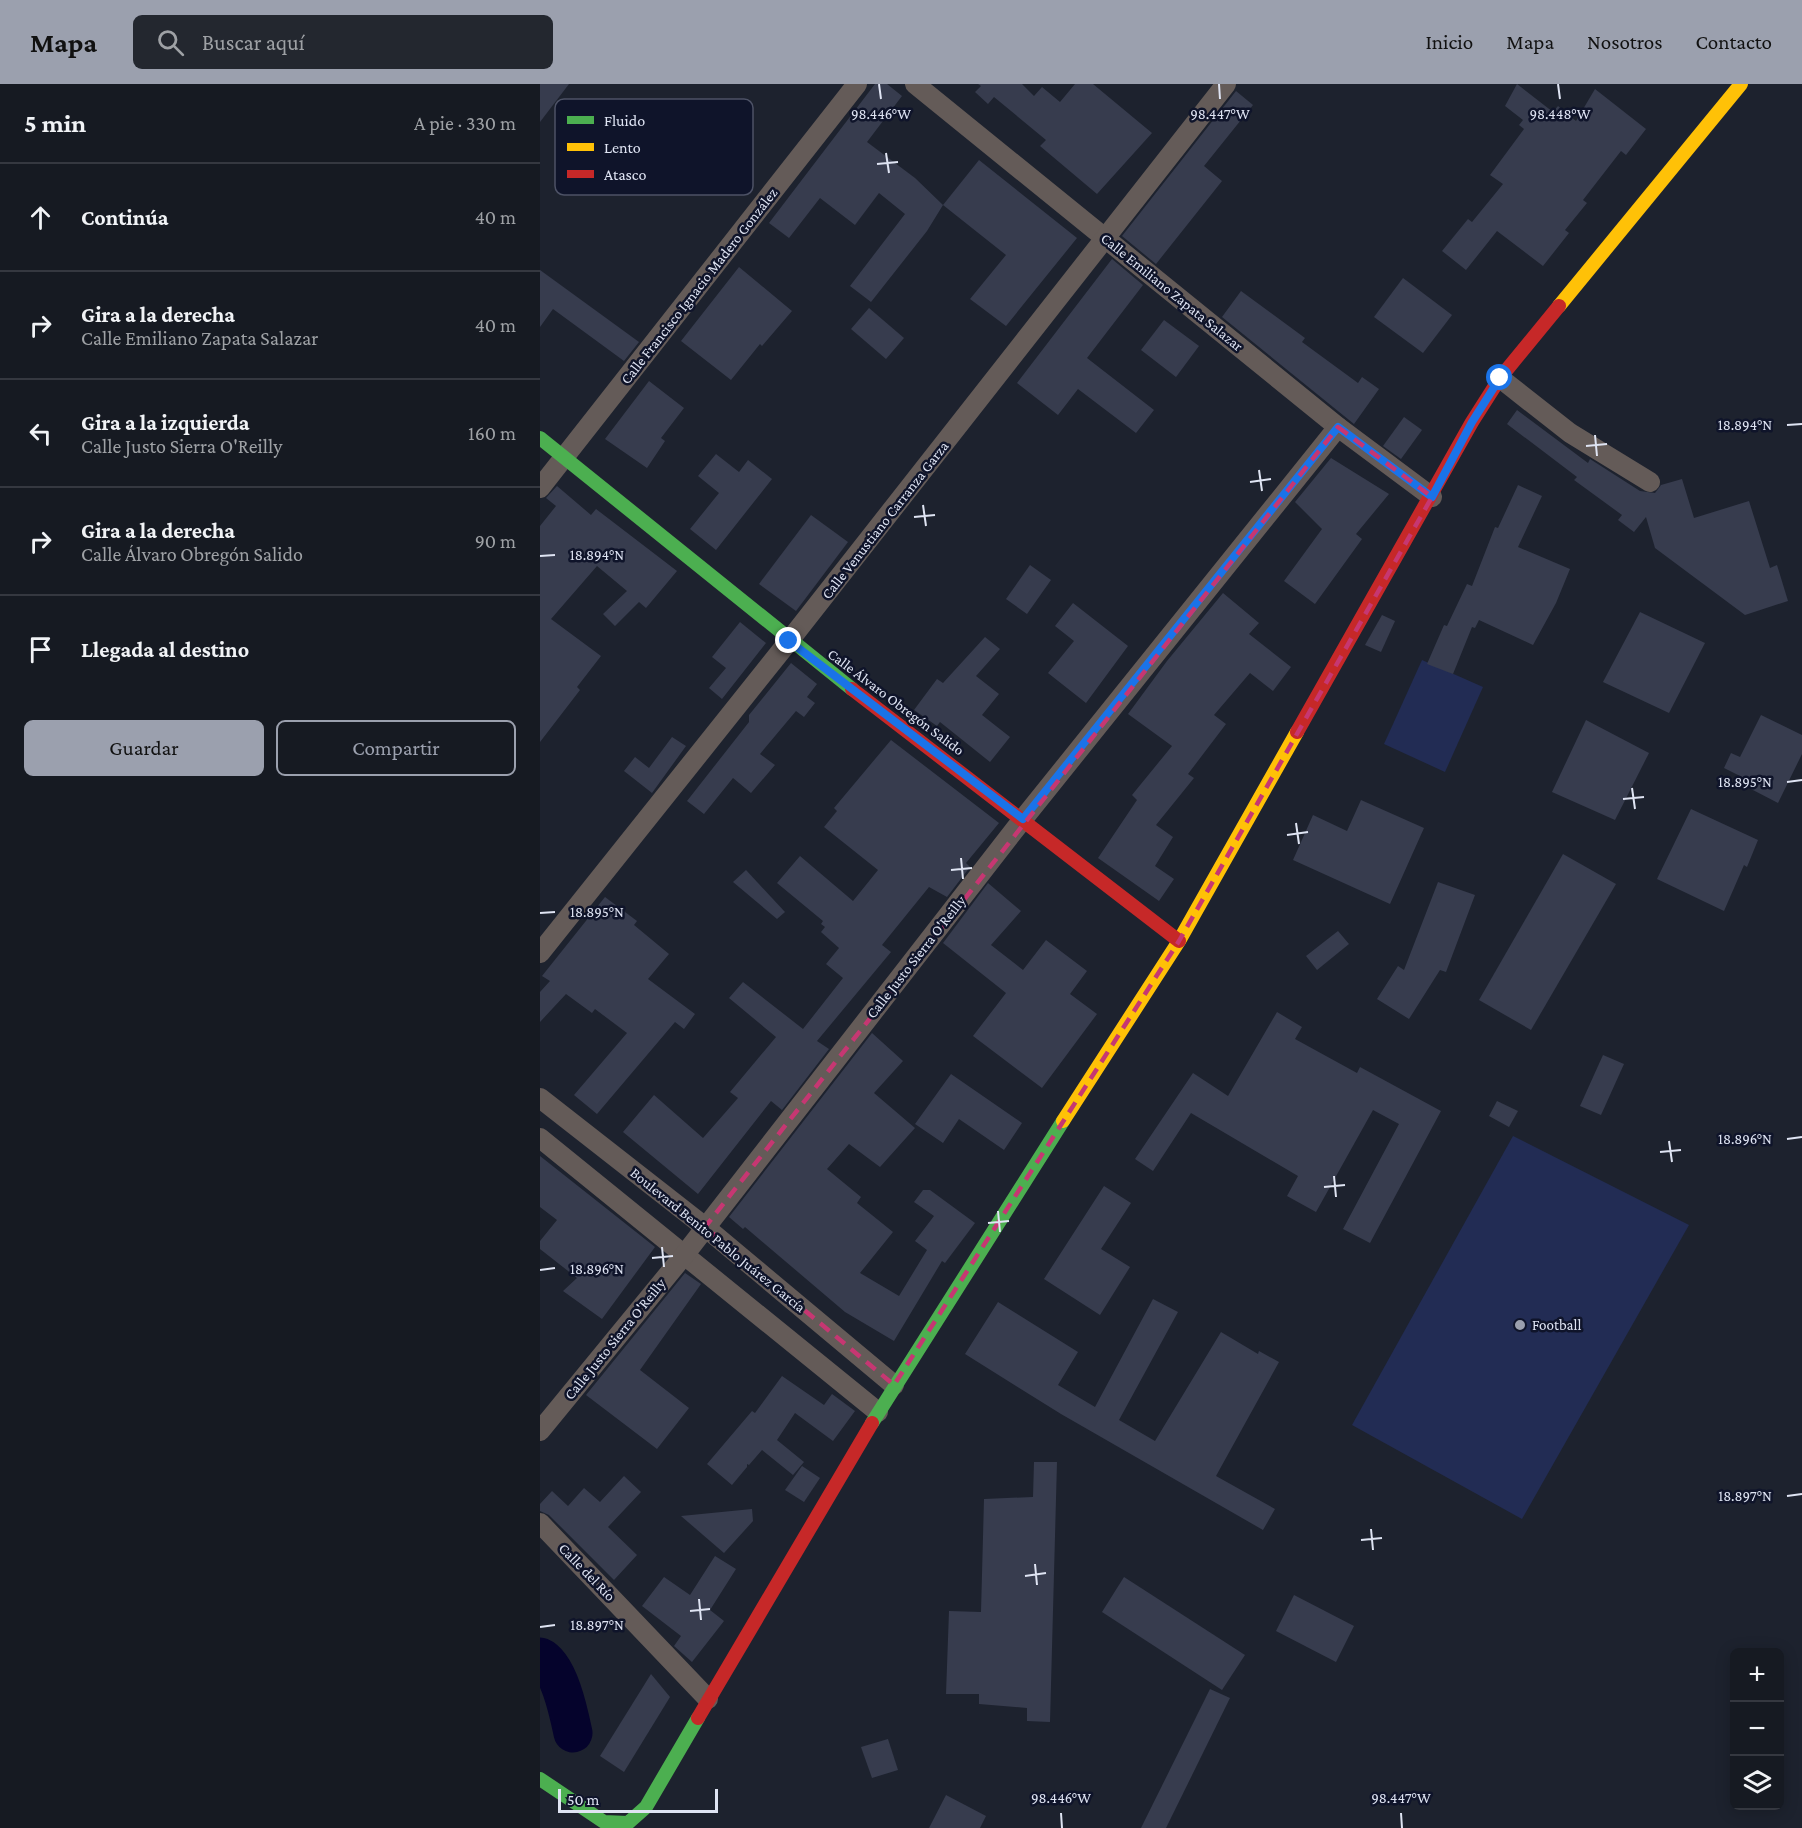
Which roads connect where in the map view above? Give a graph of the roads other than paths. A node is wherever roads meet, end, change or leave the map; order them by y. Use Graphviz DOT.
graph roads {
  1 [pos="857,84"];
  2 [pos="915,84"];
  3 [pos="1226,84"];
  4 [pos="1734,86"];
  5 [pos="1106,238"];
  6 [pos="1500,378"];
  7 [pos="1338,427"];
  8 [pos="540,438"];
  9 [pos="564,457"];
  10 [pos="1650,482"];
  11 [pos="540,488"];
  12 [pos="1432,497"];
  13 [pos="789,641"];
  14 [pos="1023,819"];
  15 [pos="1179,941"];
  16 [pos="540,953"];
  17 [pos="540,1098"];
  18 [pos="540,1138"];
  19 [pos="705,1227"];
  20 [pos="685,1254"];
  21 [pos="894,1385"];
  22 [pos="878,1412"];
  23 [pos="540,1431"];
  24 [pos="540,1523"];
  25 [pos="708,1699"];
  26 [pos="540,1779"];
  1 -- 9 [label="street, Calle Francisco Ignacio Madero González"];
  2 -- 5 [label="street, Calle Emiliano Zapata Salazar"];
  3 -- 5 [label="street, Calle Venustiano Carranza Garza"];
  4 -- 6 [label="street"];
  5 -- 7 [label="street, Calle Emiliano Zapata Salazar"];
  5 -- 13 [label="street, Calle Venustiano Carranza Garza"];
  6 -- 10 [label="street"];
  6 -- 12 [label="street"];
  7 -- 12 [label="street, Calle Emiliano Zapata Salazar"];
  7 -- 14 [label="street, Calle Justo Sierra O'Reilly"];
  8 -- 9 [label="street, Calle Álvaro Obregón Salido"];
  9 -- 11 [label="street, Calle Francisco Ignacio Madero González"];
  9 -- 13 [label="street, Calle Álvaro Obregón Salido"];
  12 -- 15 [label="street"];
  13 -- 14 [label="street, Calle Álvaro Obregón Salido"];
  13 -- 16 [label="street, Calle Venustiano Carranza Garza"];
  14 -- 15 [label="street, Calle Álvaro Obregón Salido"];
  14 -- 19 [label="street, Calle Justo Sierra O'Reilly"];
  15 -- 21 [label="street"];
  17 -- 19 [label="street, Boulevard Benito Pablo Juárez García"];
  18 -- 20 [label="street, Boulevard Benito Pablo Juárez García"];
  19 -- 20 [label="street, Calle Justo Sierra O'Reilly"];
  19 -- 21 [label="street, Boulevard Benito Pablo Juárez García"];
  20 -- 22 [label="street, Boulevard Benito Pablo Juárez García"];
  20 -- 23 [label="street, Calle Justo Sierra O'Reilly"];
  21 -- 22 [label="street"];
  22 -- 25 [label="street"];
  24 -- 25 [label="street, Calle del Río"];
  25 -- 26 [label="street"];
}
